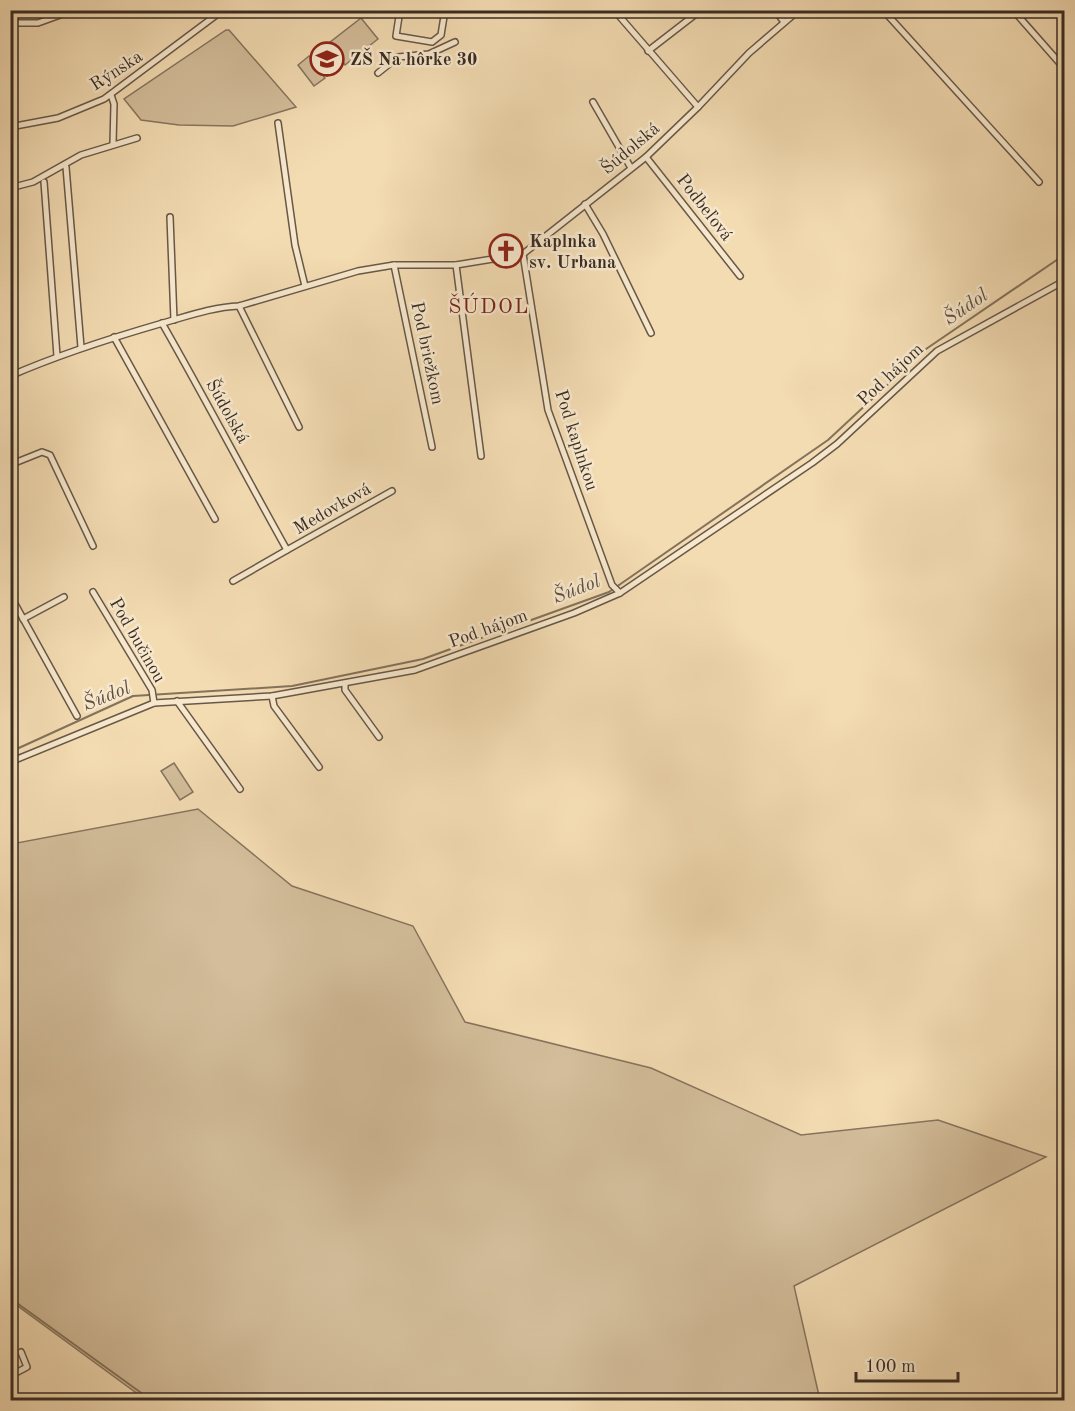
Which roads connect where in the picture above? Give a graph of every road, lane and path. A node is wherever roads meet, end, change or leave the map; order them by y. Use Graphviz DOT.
graph roads {
  1 [pos="74,10"];
  2 [pos="223,10"];
  3 [pos="400,10"];
  4 [pos="445,10"];
  5 [pos="614,10"];
  6 [pos="701,10"];
  7 [pos="775,10"];
  8 [pos="799,10"];
  9 [pos="883,10"];
  10 [pos="1013,10"];
  11 [pos="784,22"];
  12 [pos="10,23"];
  13 [pos="436,40"];
  14 [pos="455,42"];
  15 [pos="441,49"];
  16 [pos="648,51"];
  17 [pos="1065,68"];
  18 [pos="378,74"];
  19 [pos="111,95"];
  20 [pos="593,102"];
  21 [pos="698,107"];
  22 [pos="278,123"];
  23 [pos="10,129"];
  24 [pos="137,138"];
  25 [pos="113,144"];
  26 [pos="646,157"];
  27 [pos="66,167"];
  28 [pos="632,168"];
  29 [pos="44,182"];
  30 [pos="1039,182"];
  31 [pos="12,187"];
  32 [pos="585,204"];
  33 [pos="170,218"];
  34 [pos="523,254"];
  35 [pos="394,265"];
  36 [pos="456,265"];
  37 [pos="740,276"];
  38 [pos="1065,281"];
  39 [pos="305,286"];
  40 [pos="239,306"];
  41 [pos="174,320"];
  42 [pos="162,323"];
  43 [pos="651,333"];
  44 [pos="114,337"];
  45 [pos="81,347"];
  46 [pos="57,356"];
  47 [pos="10,376"];
  48 [pos="299,427"];
  49 [pos="432,447"];
  50 [pos="10,454"];
  51 [pos="481,456"];
  52 [pos="392,491"];
  53 [pos="267,514"];
  54 [pos="215,519"];
  55 [pos="93,546"];
  56 [pos="287,550"];
  57 [pos="233,581"];
  58 [pos="93,592"];
  59 [pos="619,592"];
  60 [pos="10,595"];
  61 [pos="64,597"];
  62 [pos="23,619"];
  63 [pos="345,684"];
  64 [pos="272,696"];
  65 [pos="154,700"];
  66 [pos="177,701"];
  67 [pos="77,716"];
  68 [pos="380,736"];
  69 [pos="10,762"];
  70 [pos="319,767"];
  71 [pos="240,789"];
  72 [pos="21,1353"];
  73 [pos="10,1376"];
  1 -- 12 [label="street"];
  2 -- 19 [label="street, Rýnska"];
  3 -- 13 [label="street"];
  4 -- 13 [label="street"];
  5 -- 16 [label="street"];
  6 -- 16 [label="street"];
  7 -- 11 [label="street"];
  8 -- 11 [label="street, Šúdolská"];
  9 -- 30 [label="street"];
  10 -- 17 [label="street"];
  11 -- 21 [label="street, Šúdolská"];
  13 -- 15 [label="street"];
  14 -- 15 [label="street"];
  15 -- 18 [label="street"];
  16 -- 21 [label="street"];
  19 -- 23 [label="street, Rýnska"];
  19 -- 25 [label="street"];
  20 -- 28 [label="street"];
  21 -- 26 [label="street, Šúdolská"];
  22 -- 39 [label="street"];
  23 -- 31 [label="street"];
  24 -- 25 [label="street"];
  25 -- 31 [label="street"];
  26 -- 28 [label="street, Šúdolská"];
  26 -- 37 [label="street, Podbeľová"];
  27 -- 45 [label="street"];
  28 -- 32 [label="street, Šúdolská"];
  29 -- 46 [label="street"];
  32 -- 34 [label="street, Šúdolská"];
  32 -- 43 [label="street"];
  33 -- 41 [label="street"];
  34 -- 36 [label="street, Šúdolská"];
  34 -- 59 [label="street, Pod kaplnkou"];
  35 -- 36 [label="street, Šúdolská"];
  35 -- 39 [label="street, Šúdolská"];
  35 -- 49 [label="street, Pod briežkom"];
  36 -- 51 [label="street"];
  38 -- 59 [label="street, Pod hájom"];
  39 -- 40 [label="street, Šúdolská"];
  40 -- 41 [label="street, Šúdolská"];
  40 -- 48 [label="street"];
  41 -- 42 [label="street, Šúdolská"];
  42 -- 44 [label="street, Šúdolská"];
  42 -- 53 [label="street, Šúdolská"];
  44 -- 45 [label="street, Šúdolská"];
  44 -- 54 [label="street"];
  45 -- 46 [label="street, Šúdolská"];
  46 -- 47 [label="street, Šúdolská"];
  50 -- 55 [label="street"];
  52 -- 56 [label="street, Medovková"];
  53 -- 56 [label="street, Medovková"];
  56 -- 57 [label="street, Medovková"];
  58 -- 65 [label="street, Pod bučinou"];
  59 -- 63 [label="street, Pod hájom"];
  60 -- 62 [label="street"];
  61 -- 62 [label="street"];
  62 -- 67 [label="street"];
  63 -- 64 [label="street, Pod hájom"];
  63 -- 68 [label="street"];
  64 -- 66 [label="street, Pod hájom"];
  64 -- 70 [label="street"];
  65 -- 66 [label="street, Pod hájom"];
  65 -- 69 [label="street, Pod hájom"];
  66 -- 71 [label="street"];
  72 -- 73 [label="street"];
}
